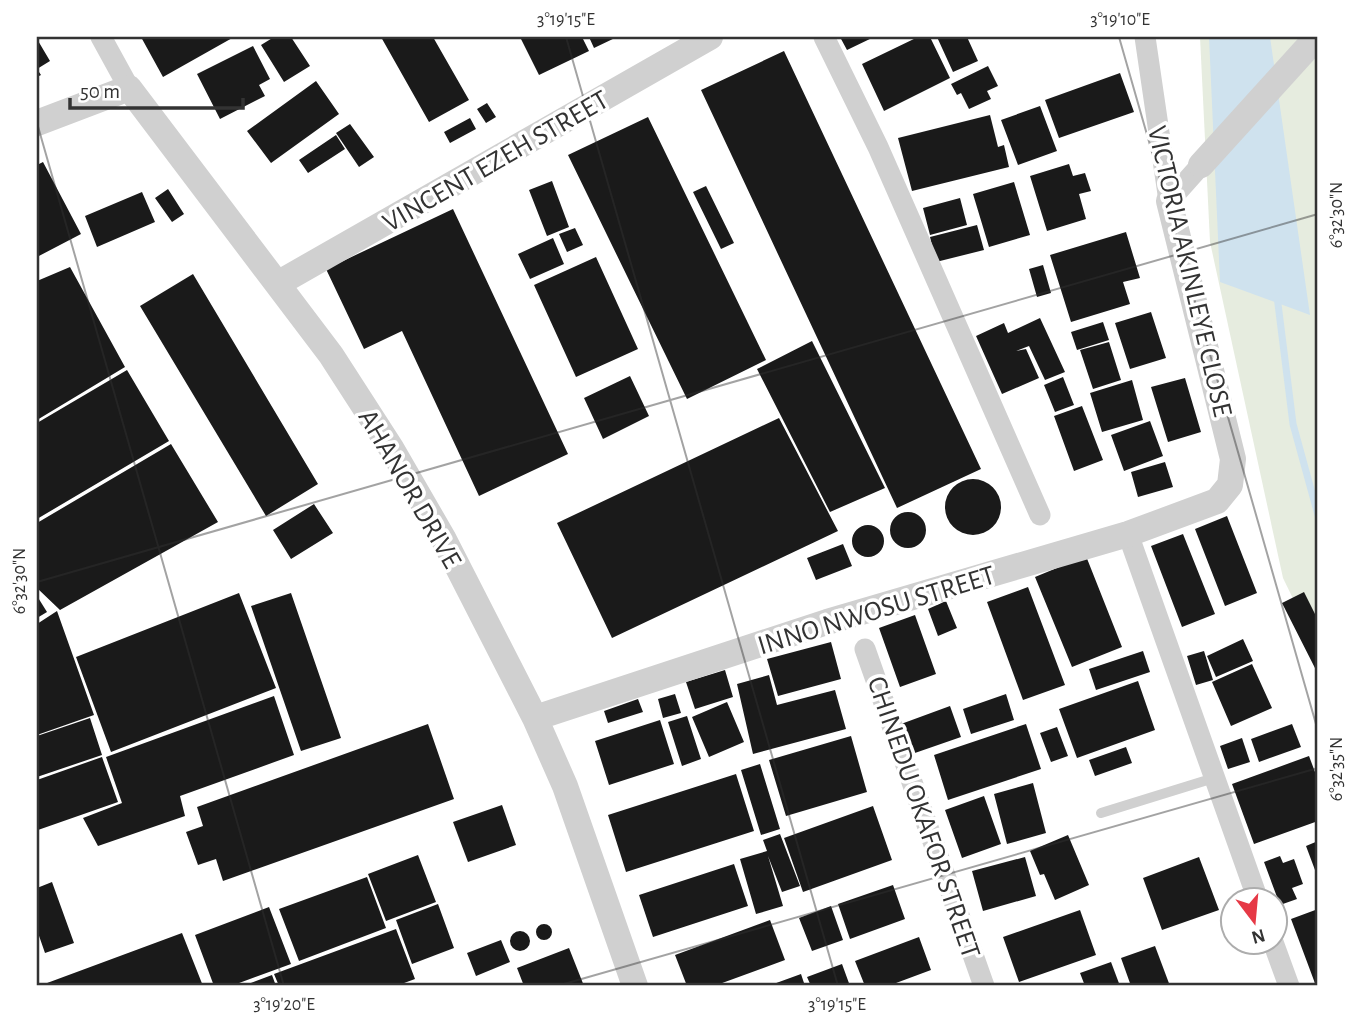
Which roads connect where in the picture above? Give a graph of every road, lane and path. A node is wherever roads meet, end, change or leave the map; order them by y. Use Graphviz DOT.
graph roads {
  1 [pos="101,37"];
  2 [pos="710,37"];
  3 [pos="824,37"];
  4 [pos="1145,37"];
  5 [pos="1317,37"];
  6 [pos="686,43"];
  7 [pos="129,88"];
  8 [pos="37,123"];
  9 [pos="1201,165"];
  10 [pos="1169,201"];
  11 [pos="279,283"];
  12 [pos="1217,501"];
  13 [pos="1040,515"];
  14 [pos="1128,534"];
  15 [pos="865,649"];
  16 [pos="536,718"];
  17 [pos="1214,778"];
  18 [pos="1101,813"];
  19 [pos="1253,886"];
  20 [pos="1278,956"];
  21 [pos="635,986"];
  22 [pos="984,986"];
  23 [pos="1289,986"];
  1 -- 7 [label="street, AHANOR DRIVE"];
  2 -- 6 [label="street, VINCENT EZEH STREET"];
  3 -- 13 [label="street"];
  4 -- 10 [label="street, VICTORIA AKINLEYE CLOSE"];
  5 -- 9 [label="street"];
  6 -- 11 [label="street, VINCENT EZEH STREET"];
  7 -- 8 [label="street"];
  7 -- 11 [label="street, AHANOR DRIVE"];
  9 -- 10 [label="street"];
  10 -- 12 [label="street, VICTORIA AKINLEYE CLOSE"];
  11 -- 16 [label="street, AHANOR DRIVE"];
  12 -- 14 [label="street, INNO NWOSU STREET"];
  14 -- 16 [label="street, INNO NWOSU STREET"];
  14 -- 17 [label="street"];
  15 -- 22 [label="street, CHINEDU OKAFOR STREET"];
  16 -- 21 [label="street, AHANOR DRIVE"];
  17 -- 18 [label="lane"];
  17 -- 19 [label="street"];
  20 -- 23 [label="street"];
}
